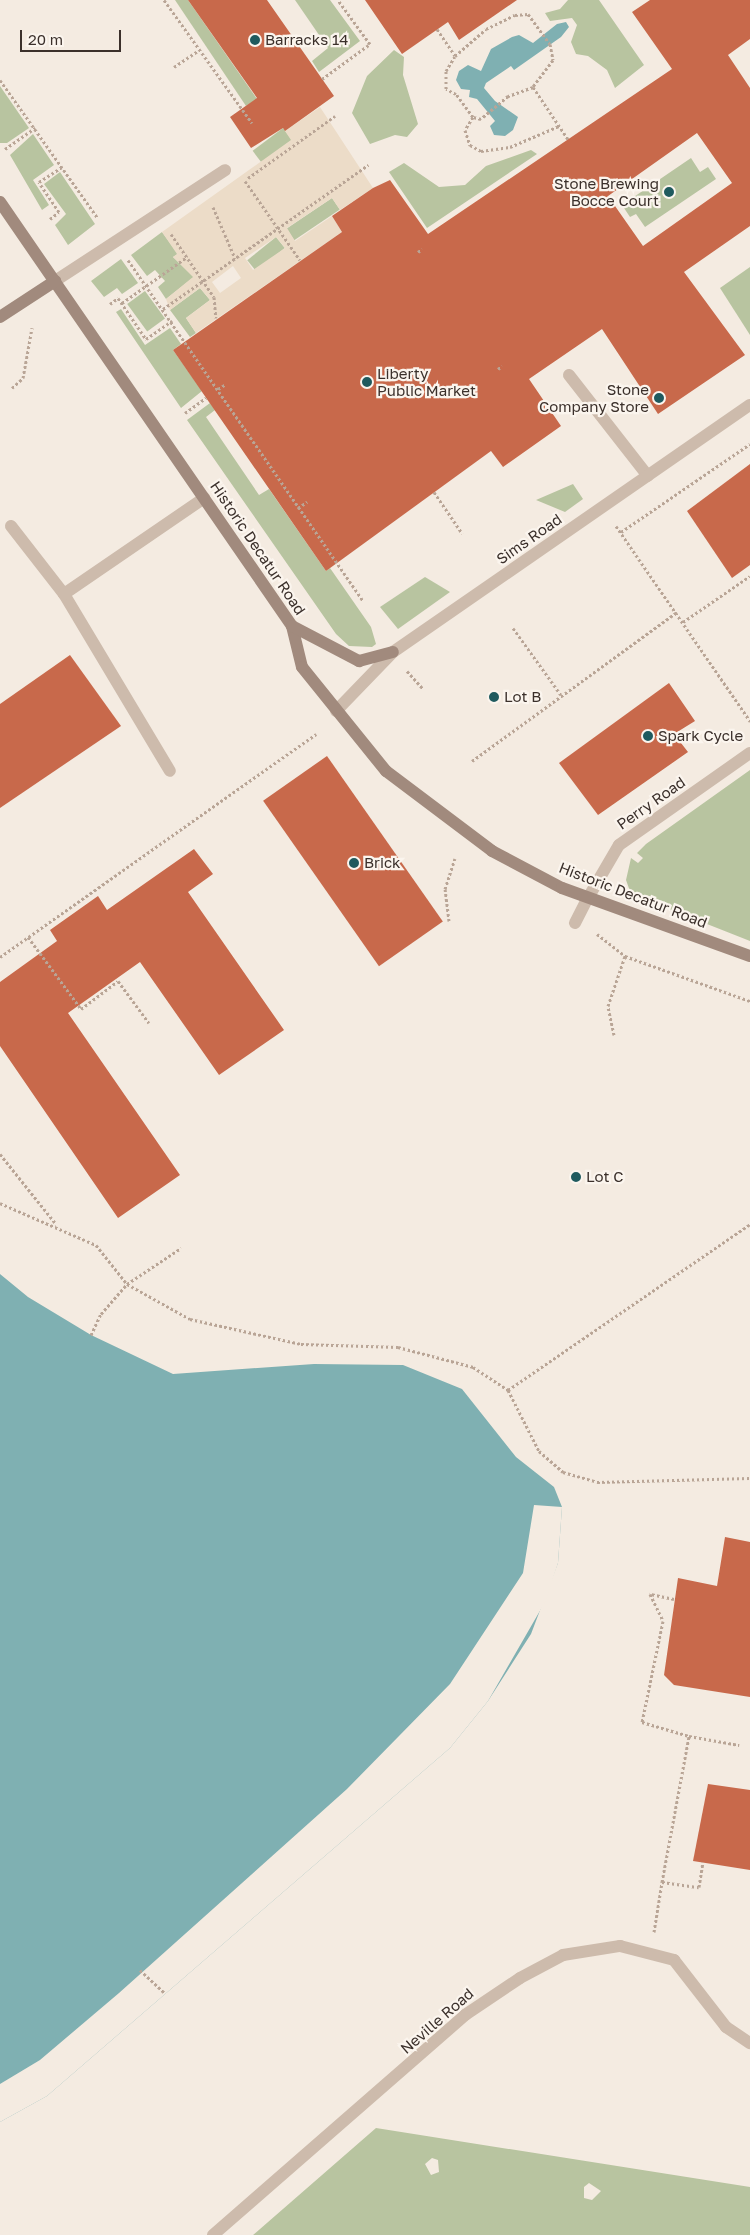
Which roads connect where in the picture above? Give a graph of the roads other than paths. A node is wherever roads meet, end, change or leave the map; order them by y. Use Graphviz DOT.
graph roads {
  1 [pos="225,170"];
  2 [pos="0,202"];
  3 [pos="55,281"];
  4 [pos="0,317"];
  5 [pos="569,375"];
  6 [pos="750,405"];
  7 [pos="648,476"];
  8 [pos="204,498"];
  9 [pos="11,526"];
  10 [pos="64,594"];
  11 [pos="292,626"];
  12 [pos="393,652"];
  13 [pos="336,711"];
  14 [pos="750,753"];
  15 [pos="170,772"];
  16 [pos="588,898"];
  17 [pos="575,923"];
  18 [pos="750,956"];
  19 [pos="750,2043"];
  20 [pos="213,2235"];
  1 -- 3 [label="street"];
  2 -- 3 [label="street, Historic Decatur Road"];
  3 -- 4 [label="street"];
  3 -- 8 [label="street, Historic Decatur Road"];
  5 -- 7 [label="street"];
  6 -- 7 [label="street, Sims Road"];
  7 -- 12 [label="street, Sims Road"];
  8 -- 10 [label="street"];
  8 -- 11 [label="street, Historic Decatur Road"];
  9 -- 10 [label="street"];
  10 -- 15 [label="street"];
  11 -- 12 [label="street"];
  11 -- 13 [label="street, Historic Decatur Road"];
  12 -- 13 [label="street, Sims Road"];
  13 -- 16 [label="street, Historic Decatur Road"];
  14 -- 16 [label="street, Perry Road"];
  16 -- 17 [label="street, Perry Road"];
  16 -- 18 [label="street, Historic Decatur Road"];
  19 -- 20 [label="street, Neville Road"];
}
